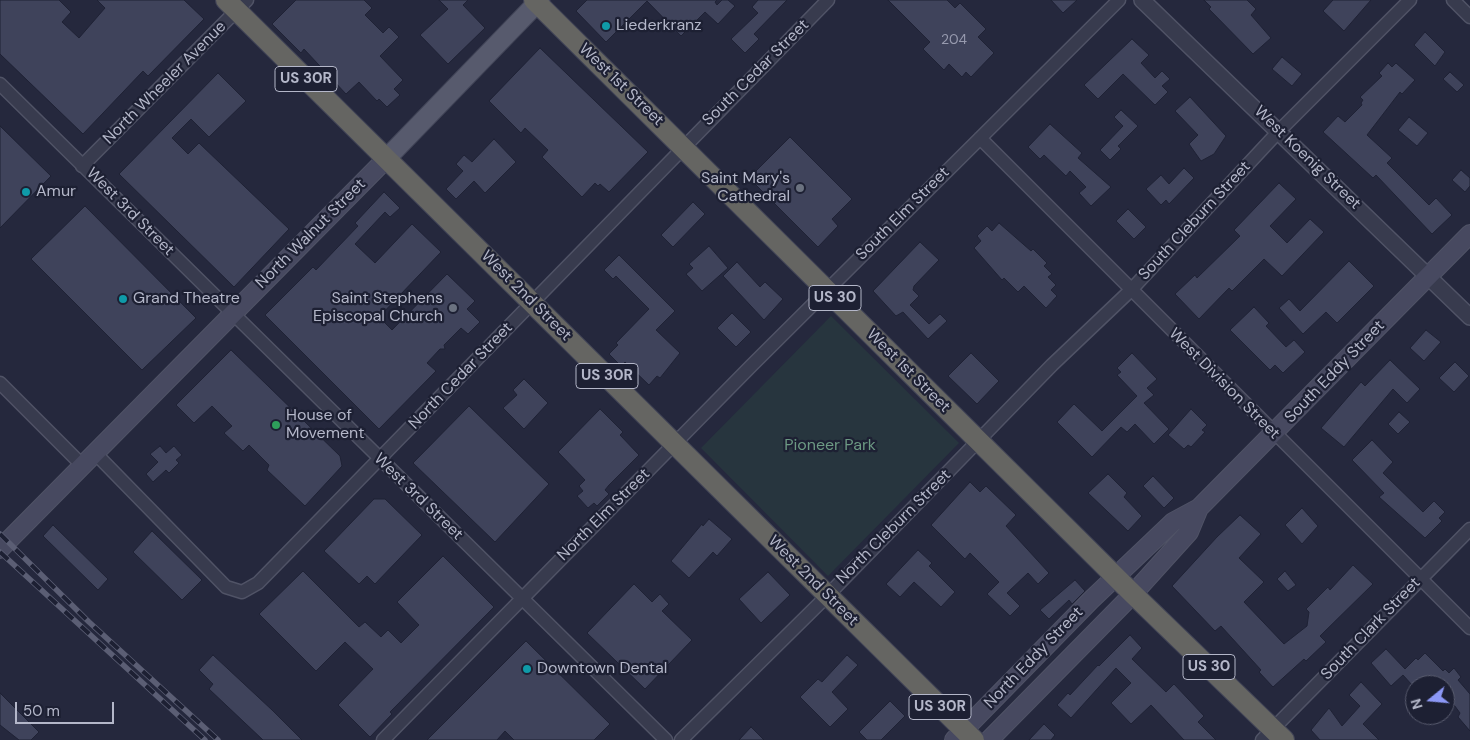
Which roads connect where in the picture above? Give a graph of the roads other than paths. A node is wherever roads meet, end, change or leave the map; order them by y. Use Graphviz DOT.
graph roads {
  1 [pos="828,0"];
  2 [pos="1119,0"];
  3 [pos="1142,0"];
  4 [pos="1410,0"];
  5 [pos="1452,0"];
  6 [pos="537,1"];
  7 [pos="237,4"];
  8 [pos="1470,17"];
  9 [pos="0,84"];
  10 [pos="1279,131"];
  11 [pos="980,138"];
  12 [pos="683,146"];
  13 [pos="387,158"];
  14 [pos="82,166"];
  15 [pos="1470,234"];
  16 [pos="1428,276"];
  17 [pos="827,290"];
  18 [pos="1131,290"];
  19 [pos="532,303"];
  20 [pos="232,314"];
  21 [pos="1470,317"];
  22 [pos="0,384"];
  23 [pos="1274,434"];
  24 [pos="979,441"];
  25 [pos="675,443"];
  26 [pos="95,453"];
  27 [pos="379,459"];
  28 [pos="82,465"];
  29 [pos="1199,508"];
  30 [pos="1470,529"];
  31 [pos="0,548"];
  32 [pos="1116,577"];
  33 [pos="1420,579"];
  34 [pos="1133,594"];
  35 [pos="827,596"];
  36 [pos="522,598"];
  37 [pos="1470,628"];
  38 [pos="1273,736"];
  39 [pos="964,737"];
  40 [pos="382,740"];
  41 [pos="666,740"];
  42 [pos="681,740"];
  43 [pos="989,740"];
  1 -- 12 [label="street, South Cedar Street"];
  2 -- 11 [label="street, South Elm Street"];
  3 -- 10 [label="street, West Koenig Street"];
  4 -- 10 [label="street, South Cleburn Street"];
  5 -- 8 [label="street"];
  6 -- 12 [label="highway, West 1st Street / US 30"];
  6 -- 13 [label="main road, North Walnut Street"];
  7 -- 13 [label="highway, West 2nd Street / US 30R"];
  7 -- 14 [label="street, North Wheeler Avenue"];
  9 -- 14 [label="street, West 3rd Street"];
  10 -- 16 [label="street, West Koenig Street"];
  10 -- 18 [label="street, South Cleburn Street"];
  11 -- 17 [label="street, South Elm Street"];
  11 -- 18 [label="street, West Division Street"];
  12 -- 17 [label="highway, West 1st Street / US 30"];
  12 -- 19 [label="street, North Cedar Street"];
  13 -- 19 [label="highway, West 2nd Street / US 30R"];
  13 -- 20 [label="main road, North Walnut Street"];
  14 -- 20 [label="street, West 3rd Street"];
  15 -- 16 [label="main road, South Eddy Street"];
  16 -- 21 [label="street, West Koenig Street"];
  16 -- 23 [label="main road, South Eddy Street"];
  17 -- 24 [label="highway, West 1st Street / US 30"];
  17 -- 25 [label="street, North Elm Street"];
  18 -- 23 [label="street, West Division Street"];
  18 -- 24 [label="street, South Cleburn Street"];
  19 -- 25 [label="highway, West 2nd Street / US 30R"];
  19 -- 27 [label="street, North Cedar Street"];
  20 -- 26 [label="main road, North Walnut Street"];
  20 -- 27 [label="street, West 3rd Street"];
  22 -- 28 [label="street"];
  23 -- 29 [label="main road, South Eddy Street"];
  23 -- 33 [label="street, West Division Street"];
  24 -- 32 [label="highway, West 1st Street / US 30"];
  24 -- 35 [label="street, North Cleburn Street"];
  25 -- 35 [label="highway, West 2nd Street / US 30R"];
  25 -- 36 [label="street, North Elm Street"];
  26 -- 27 [label="street, North Cedar Street"];
  26 -- 28 [label="main road, North Walnut Street"];
  27 -- 36 [label="street, West 3rd Street"];
  28 -- 31 [label="main road, North Walnut Street"];
  29 -- 32 [label="main road, South Eddy Street"];
  29 -- 34 [label="main road, South Eddy Street"];
  30 -- 33 [label="street, South Clark Street"];
  32 -- 34 [label="highway, West 1st Street / US 30"];
  32 -- 39 [label="main road, North Eddy Street"];
  33 -- 37 [label="street, West Division Street"];
  33 -- 38 [label="street, South Clark Street"];
  34 -- 38 [label="highway, West 1st Street / US 30"];
  34 -- 43 [label="main road, North Eddy Street"];
  35 -- 39 [label="highway, West 2nd Street / US 30R"];
  35 -- 42 [label="street, North Cleburn Street"];
  36 -- 40 [label="street, North Elm Street"];
  36 -- 41 [label="street, West 3rd Street"];
}
